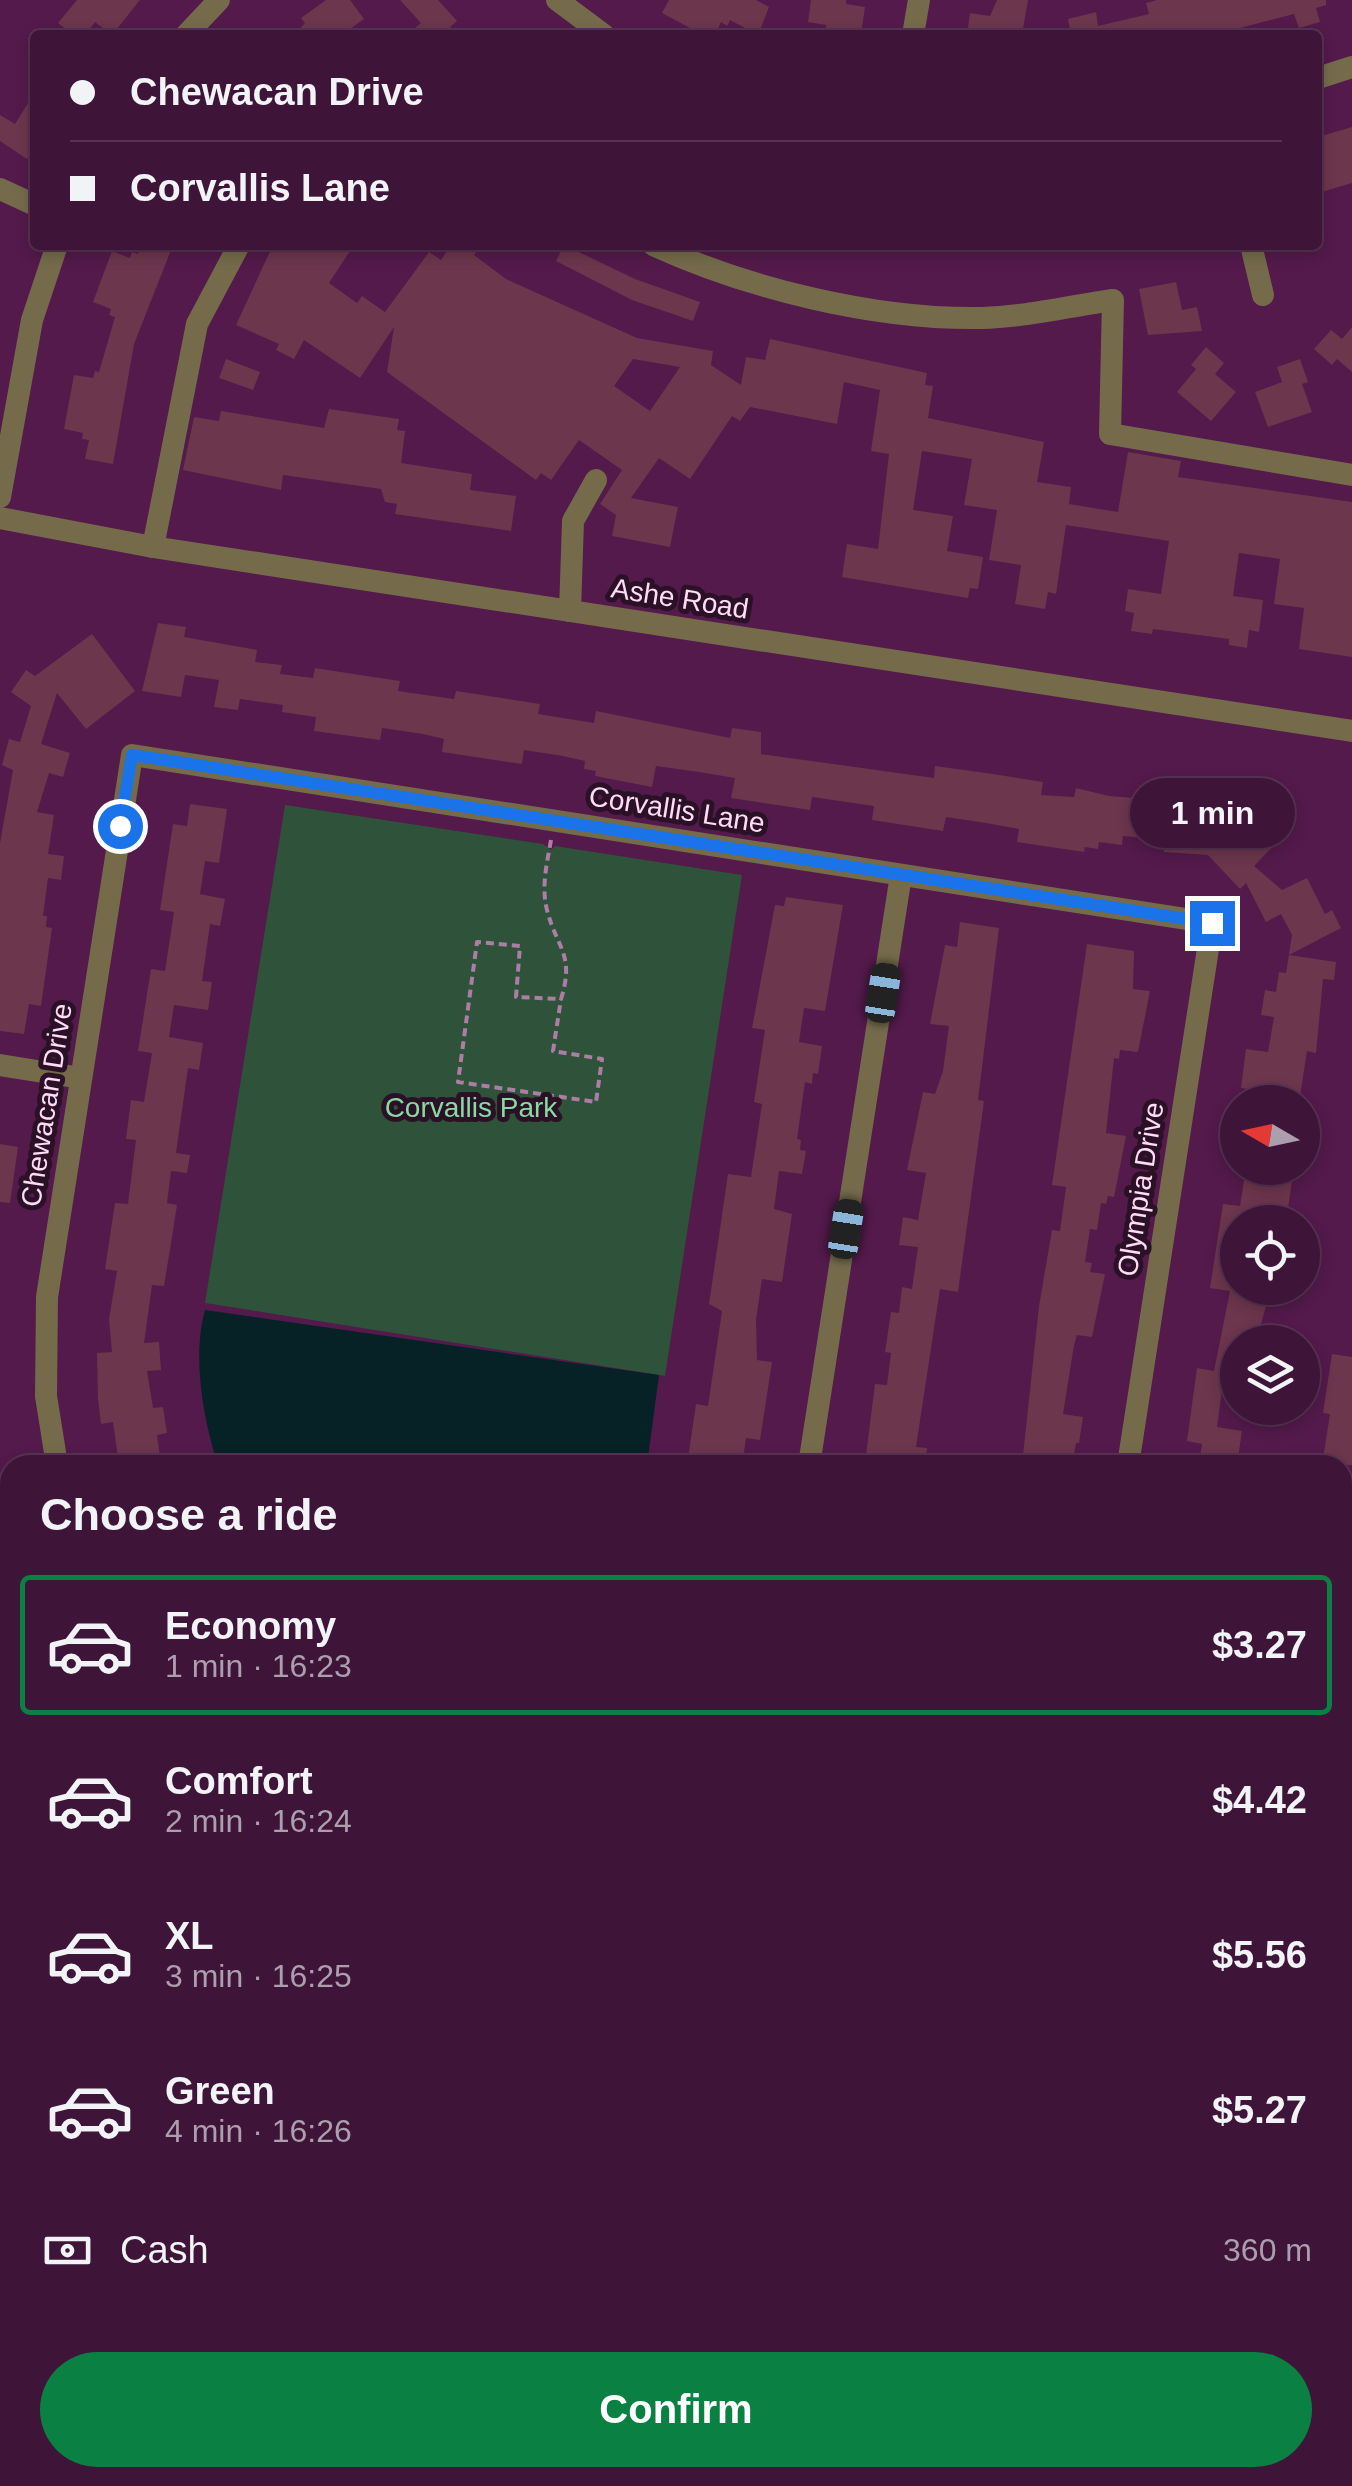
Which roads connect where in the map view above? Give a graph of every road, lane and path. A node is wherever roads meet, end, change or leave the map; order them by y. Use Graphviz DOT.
graph roads {
  1 [pos="219,0"];
  2 [pos="557,0"];
  3 [pos="919,0"];
  4 [pos="191,30"];
  5 [pos="597,30"];
  6 [pos="914,30"];
  7 [pos="1352,67"];
  8 [pos="1322,77"];
  9 [pos="0,189"];
  10 [pos="30,202"];
  11 [pos="55,250"];
  12 [pos="235,250"];
  13 [pos="663,250"];
  14 [pos="1252,250"];
  15 [pos="1264,295"];
  16 [pos="1352,475"];
  17 [pos="596,480"];
  18 [pos="0,497"];
  19 [pos="0,518"];
  20 [pos="153,547"];
  21 [pos="570,611"];
  22 [pos="1352,731"];
  23 [pos="132,755"];
  24 [pos="555,820"];
  25 [pos="902,874"];
  26 [pos="1212,923"];
  27 [pos="562,999"];
  28 [pos="0,1065"];
  29 [pos="81,1078"];
  30 [pos="55,1455"];
  31 [pos="811,1455"];
  32 [pos="1130,1455"];
  1 -- 4 [label="street"];
  2 -- 5 [label="street"];
  3 -- 6 [label="street"];
  7 -- 8 [label="street"];
  9 -- 10 [label="street"];
  11 -- 18 [label="street"];
  12 -- 20 [label="street"];
  13 -- 16 [label="street"];
  14 -- 15 [label="street"];
  17 -- 21 [label="street"];
  19 -- 20 [label="street, Ashe Road"];
  20 -- 21 [label="street, Ashe Road"];
  21 -- 22 [label="street, Ashe Road"];
  23 -- 24 [label="street, Corvallis Lane"];
  23 -- 29 [label="street, Chewacan Drive"];
  24 -- 25 [label="street, Corvallis Lane"];
  24 -- 27 [label="path"];
  25 -- 26 [label="street, Corvallis Lane"];
  25 -- 31 [label="street"];
  26 -- 32 [label="street, Olympia Drive"];
  27 -- 27 [label="path"];
  28 -- 29 [label="street"];
  29 -- 30 [label="street, Chewacan Drive"];
}
